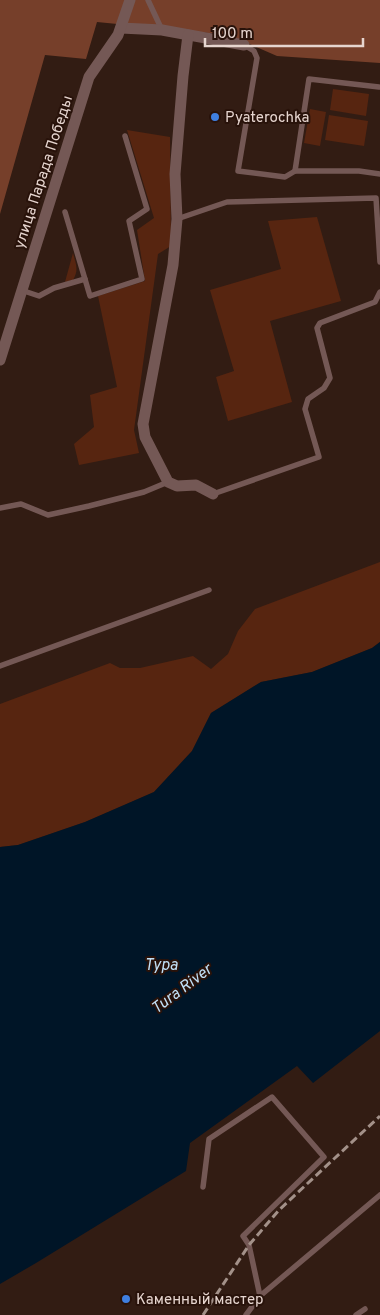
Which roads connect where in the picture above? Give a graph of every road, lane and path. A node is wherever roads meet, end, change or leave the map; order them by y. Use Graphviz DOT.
graph roads {
  1 [pos="130,0"];
  2 [pos="148,0"];
  3 [pos="121,28"];
  4 [pos="162,30"];
  5 [pos="188,35"];
  6 [pos="244,45"];
  7 [pos="379,87"];
  8 [pos="125,136"];
  9 [pos="295,171"];
  10 [pos="380,174"];
  11 [pos="65,212"];
  12 [pos="177,219"];
  13 [pos="380,262"];
  14 [pos="85,279"];
  15 [pos="21,290"];
  16 [pos="380,292"];
  17 [pos="0,360"];
  18 [pos="168,482"];
  19 [pos="213,494"];
  20 [pos="0,508"];
  21 [pos="210,590"];
  22 [pos="0,666"];
  23 [pos="203,1188"];
  24 [pos="380,1195"];
  25 [pos="260,1296"];
  26 [pos="365,1309"];
  27 [pos="246,1315"];
  28 [pos="356,1315"];
  1 -- 3 [label="street, улица Парада Победы"];
  2 -- 4 [label="lane"];
  3 -- 4 [label="street"];
  3 -- 15 [label="street, улица Парада Победы"];
  4 -- 5 [label="street"];
  5 -- 6 [label="street"];
  5 -- 12 [label="street"];
  6 -- 9 [label="lane"];
  7 -- 9 [label="lane"];
  8 -- 14 [label="lane"];
  9 -- 10 [label="lane"];
  11 -- 14 [label="lane"];
  12 -- 13 [label="lane"];
  12 -- 18 [label="street"];
  14 -- 15 [label="lane"];
  15 -- 17 [label="street, улица Парада Победы"];
  16 -- 19 [label="lane"];
  18 -- 19 [label="street"];
  18 -- 20 [label="lane"];
  21 -- 22 [label="lane"];
  23 -- 25 [label="lane"];
  24 -- 25 [label="lane"];
  25 -- 27 [label="lane"];
  26 -- 28 [label="lane"];
}
